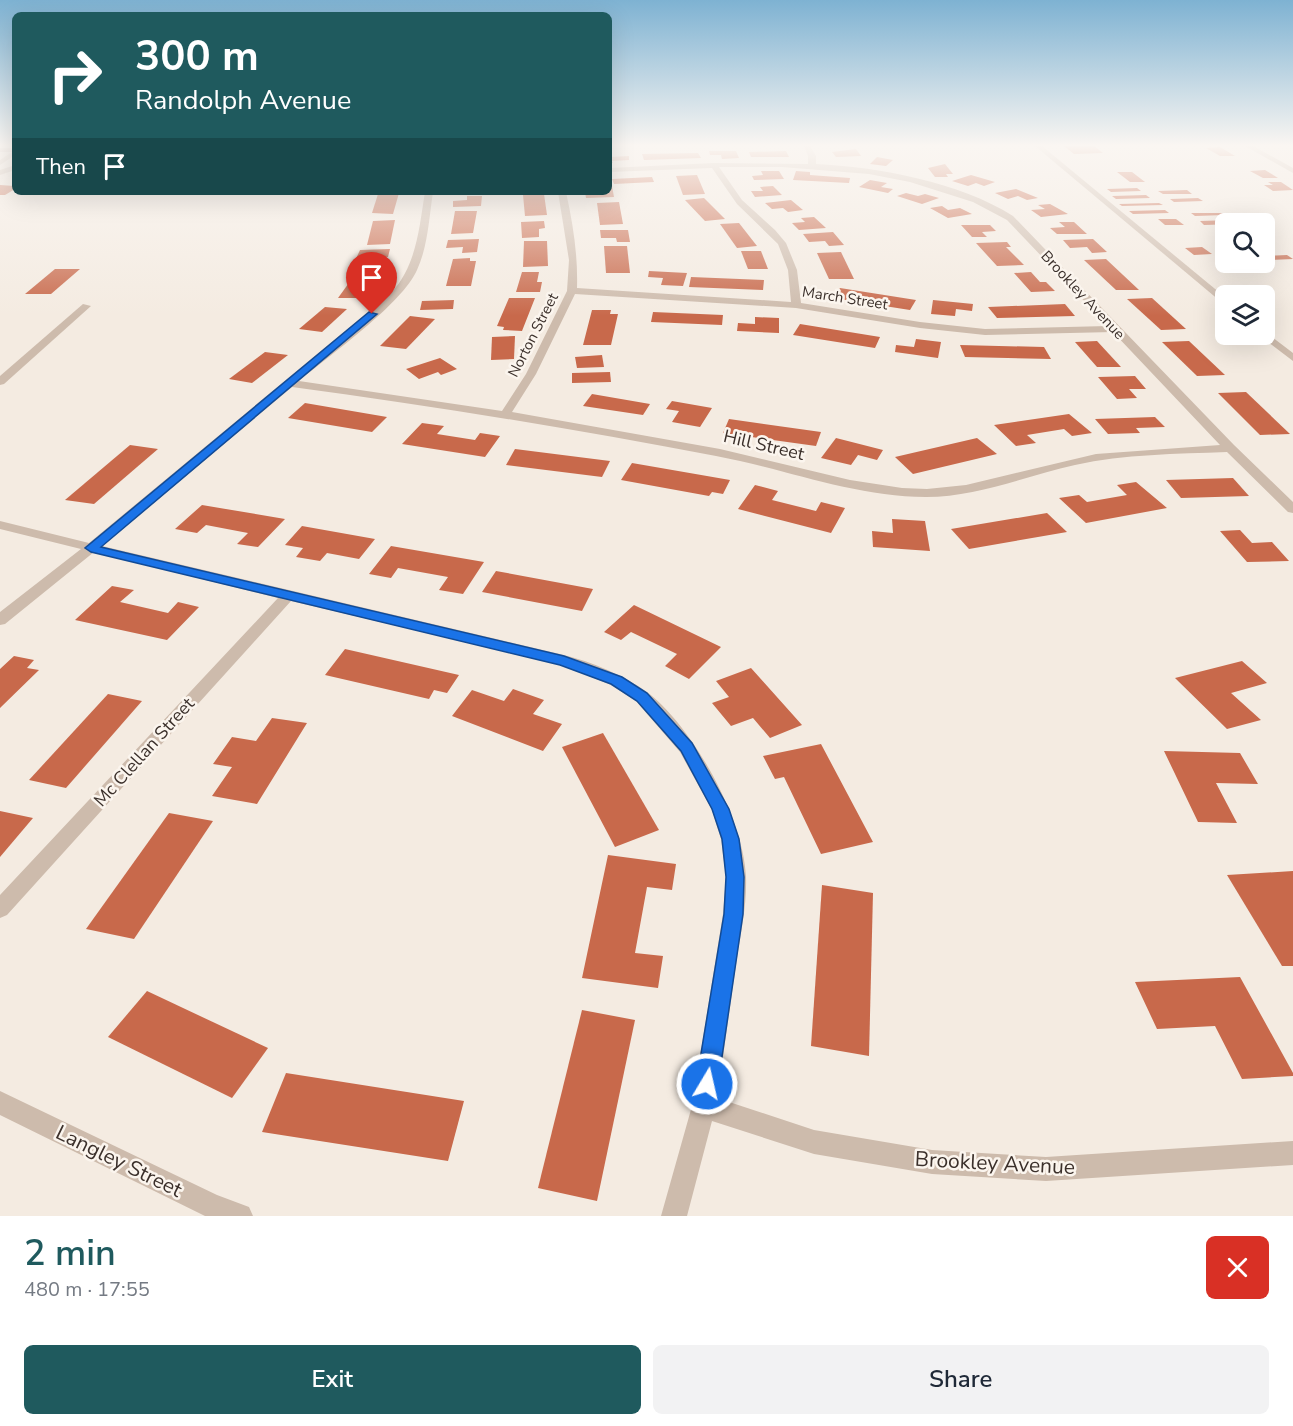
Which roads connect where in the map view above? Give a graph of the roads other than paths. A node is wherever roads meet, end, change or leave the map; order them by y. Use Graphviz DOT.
graph roads {
  1 [pos="427,203"];
  2 [pos="564,203"];
  3 [pos="741,203"];
  4 [pos="983,203"];
  5 [pos="1106,203"];
  6 [pos="572,291"];
  7 [pos="1215,294"];
  8 [pos="796,305"];
  9 [pos="86,306"];
  10 [pos="1114,329"];
  11 [pos="1275,343"];
  12 [pos="1293,358"];
  13 [pos="0,382"];
  14 [pos="289,382"];
  15 [pos="505,415"];
  16 [pos="1230,448"];
  17 [pos="1293,509"];
  18 [pos="0,525"];
  19 [pos="91,548"];
  20 [pos="288,596"];
  21 [pos="0,620"];
  22 [pos="0,909"];
  23 [pos="0,1103"];
  24 [pos="704,1106"];
  25 [pos="1293,1153"];
  26 [pos="240,1216"];
  27 [pos="674,1216"];
  1 -- 14 [label="street"];
  2 -- 6 [label="street, Norton Street"];
  3 -- 8 [label="street"];
  4 -- 10 [label="street, Brookley Avenue"];
  5 -- 7 [label="street"];
  6 -- 8 [label="street, March Street"];
  6 -- 15 [label="street, Norton Street"];
  8 -- 10 [label="street, March Street"];
  9 -- 13 [label="street"];
  10 -- 16 [label="street, Brookley Avenue"];
  11 -- 12 [label="street"];
  14 -- 15 [label="street, Hill Street"];
  14 -- 19 [label="street"];
  15 -- 16 [label="street, Hill Street"];
  16 -- 17 [label="street, Brookley Avenue"];
  18 -- 19 [label="street"];
  19 -- 20 [label="street"];
  19 -- 21 [label="street"];
  20 -- 22 [label="street, Mc Clellan Street"];
  20 -- 24 [label="street"];
  23 -- 26 [label="street, Langley Street"];
  24 -- 25 [label="street, Brookley Avenue"];
  24 -- 27 [label="street"];
}
